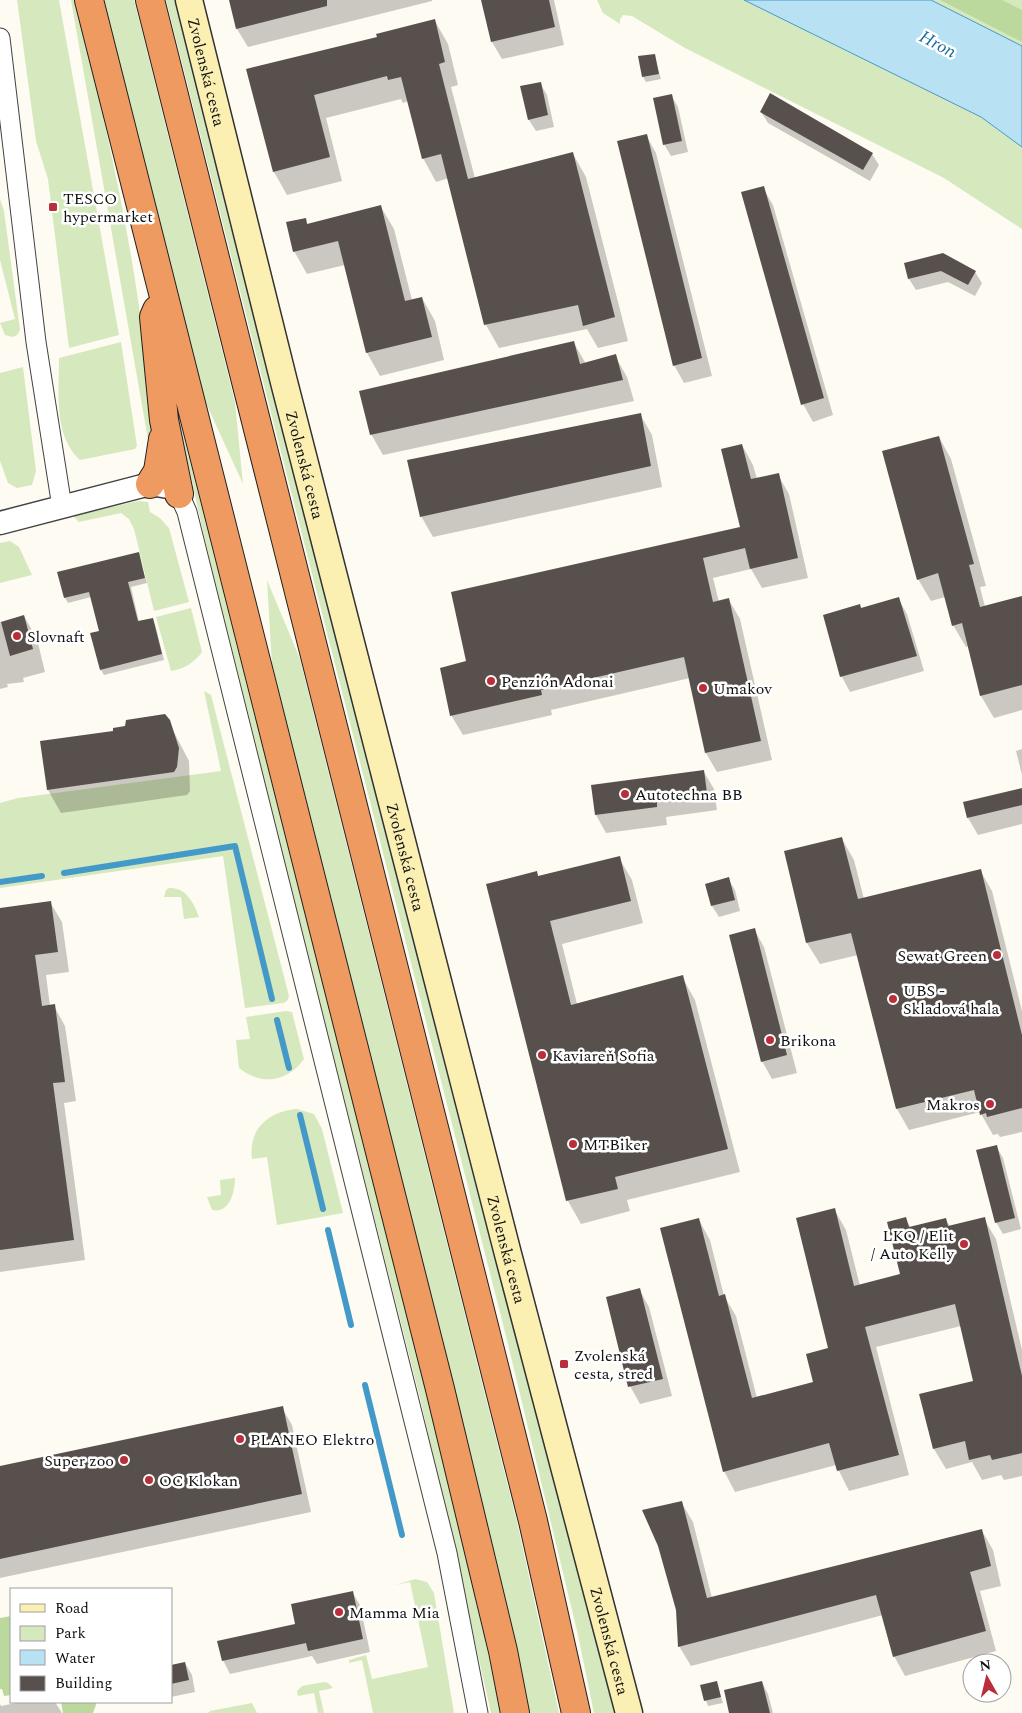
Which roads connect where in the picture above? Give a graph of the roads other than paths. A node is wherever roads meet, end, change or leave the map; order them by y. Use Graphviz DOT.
graph roads {
  1 [pos="90,0"];
  2 [pos="150,0"];
  3 [pos="189,0"];
  4 [pos="0,38"];
  5 [pos="163,293"];
  6 [pos="164,420"];
  7 [pos="150,484"];
  8 [pos="180,494"];
  9 [pos="62,507"];
  10 [pos="0,523"];
  11 [pos="478,1713"];
  12 [pos="515,1713"];
  13 [pos="576,1713"];
  14 [pos="629,1713"];
  1 -- 5 [label="highway"];
  2 -- 13 [label="highway"];
  3 -- 14 [label="main road, Zvolenská cesta"];
  4 -- 9 [label="street"];
  5 -- 6 [label="highway"];
  5 -- 12 [label="highway"];
  6 -- 7 [label="highway"];
  6 -- 8 [label="highway"];
  7 -- 8 [label="street"];
  7 -- 9 [label="street"];
  8 -- 11 [label="street"];
  9 -- 10 [label="street"];
}
